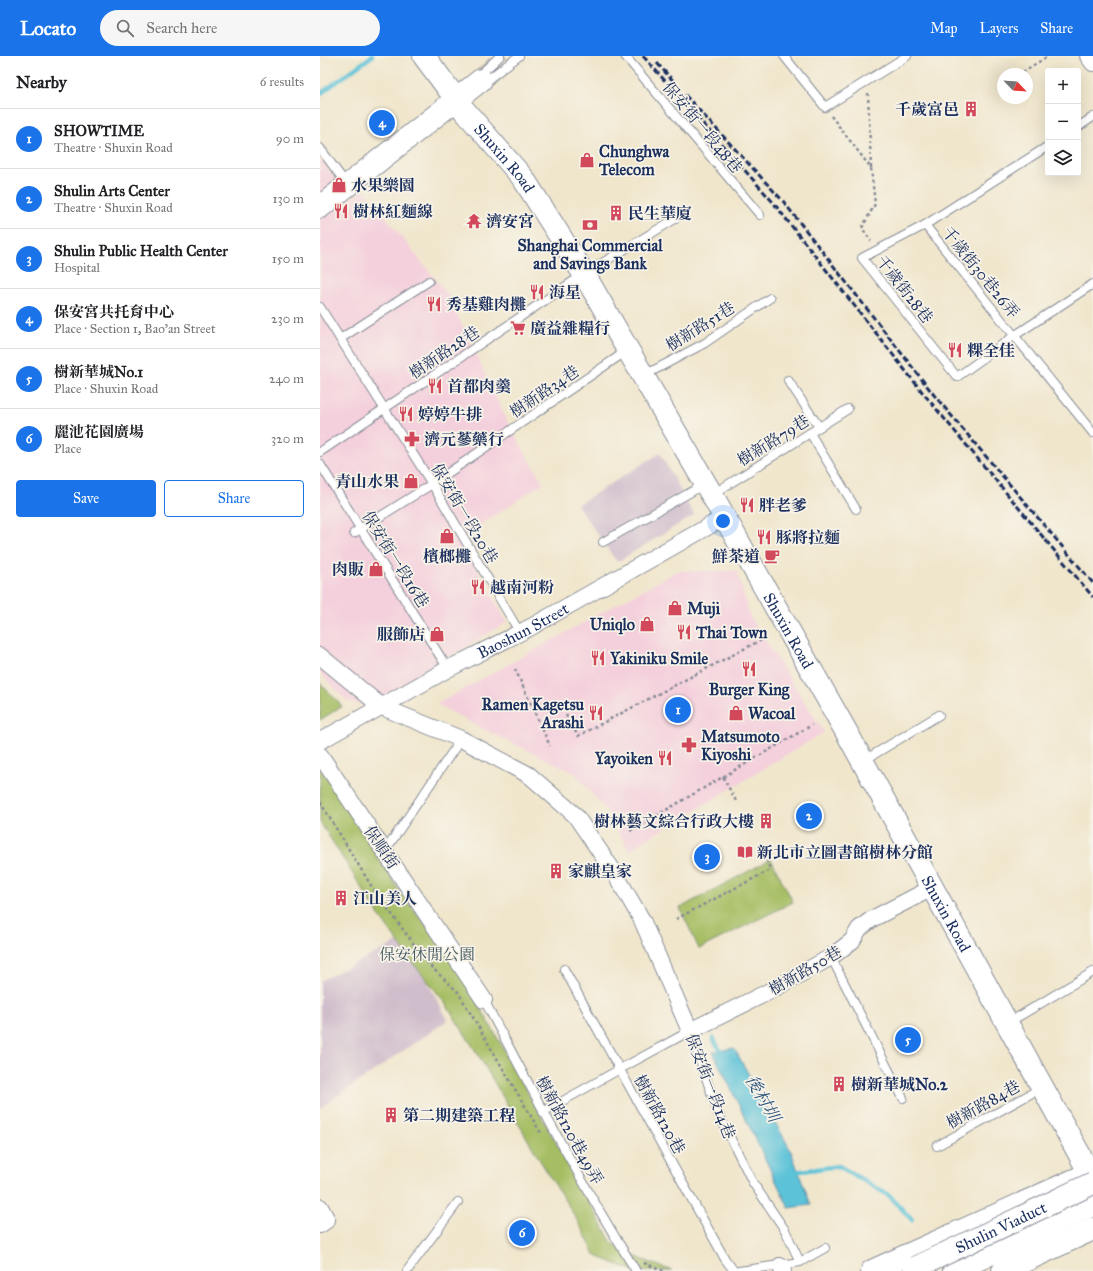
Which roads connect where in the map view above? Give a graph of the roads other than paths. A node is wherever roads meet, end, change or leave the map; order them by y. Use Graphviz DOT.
graph roads {
  1 [pos="424,56"];
  2 [pos="500,56"];
  3 [pos="519,56"];
  4 [pos="625,56"];
  5 [pos="784,56"];
  6 [pos="906,56"];
  7 [pos="1088,56"];
  8 [pos="893,59"];
  9 [pos="1093,63"];
  10 [pos="481,80"];
  11 [pos="456,100"];
  12 [pos="1093,117"];
  13 [pos="1081,125"];
  14 [pos="320,148"];
  15 [pos="1045,148"];
  16 [pos="348,186"];
  17 [pos="320,207"];
  18 [pos="760,215"];
  19 [pos="675,219"];
  20 [pos="925,225"];
  21 [pos="584,274"];
  22 [pos="428,281"];
  23 [pos="1093,284"];
  24 [pos="770,298"];
  25 [pos="320,306"];
  26 [pos="1014,336"];
  27 [pos="340,338"];
  28 [pos="628,350"];
  29 [pos="644,376"];
  30 [pos="788,380"];
  31 [pos="385,409"];
  32 [pos="848,409"];
  33 [pos="819,427"];
  34 [pos="810,433"];
  35 [pos="1093,433"];
  36 [pos="320,452"];
  37 [pos="320,464"];
  38 [pos="432,484"];
  39 [pos="709,489"];
  40 [pos="856,509"];
  41 [pos="725,517"];
  42 [pos="357,530"];
  43 [pos="603,542"];
  44 [pos="520,633"];
  45 [pos="320,656"];
  46 [pos="448,669"];
  47 [pos="382,707"];
  48 [pos="939,715"];
  49 [pos="461,739"];
  50 [pos="320,741"];
  51 [pos="320,755"];
  52 [pos="863,761"];
  53 [pos="385,851"];
  54 [pos="932,888"];
  55 [pos="831,957"];
  56 [pos="564,969"];
  57 [pos="1093,972"];
  58 [pos="484,1000"];
  59 [pos="1008,1023"];
  60 [pos="690,1031"];
  61 [pos="620,1068"];
  62 [pos="1043,1087"];
  63 [pos="903,1098"];
  64 [pos="543,1112"];
  65 [pos="937,1146"];
  66 [pos="1092,1176"];
  67 [pos="458,1202"];
  68 [pos="1093,1205"];
  69 [pos="320,1207"];
  70 [pos="320,1225"];
  71 [pos="1093,1229"];
  72 [pos="825,1248"];
  73 [pos="800,1262"];
  74 [pos="781,1268"];
  75 [pos="912,1270"];
  76 [pos="408,1271"];
  77 [pos="636,1271"];
  78 [pos="734,1271"];
  79 [pos="739,1271"];
  80 [pos="872,1271"];
  81 [pos="954,1271"];
  82 [pos="1003,1271"];
  1 -- 11 [label="main road, Shuxin Road"];
  2 -- 10 [label="lane"];
  3 -- 10 [label="lane"];
  4 -- 18 [label="lane, 保安街一段48巷"];
  5 -- 8 [label="lane"];
  6 -- 8 [label="lane"];
  7 -- 9 [label="street"];
  10 -- 11 [label="main road"];
  11 -- 16 [label="main road"];
  11 -- 21 [label="main road, Shuxin Road"];
  12 -- 13 [label="lane"];
  14 -- 16 [label="lane"];
  15 -- 20 [label="lane, 千歲街28巷"];
  16 -- 17 [label="main road"];
  19 -- 21 [label="lane, 樹新路28巷"];
  20 -- 26 [label="lane, 千歲街30巷26弄"];
  20 -- 26 [label="lane, 千歲街28巷"];
  21 -- 28 [label="main road, Shuxin Road"];
  21 -- 31 [label="lane, 樹新路28巷"];
  22 -- 27 [label="lane"];
  23 -- 26 [label="lane"];
  24 -- 29 [label="lane, 樹新路51巷"];
  25 -- 27 [label="lane, 保安街一段20巷"];
  26 -- 35 [label="lane, 千歲街30巷26弄"];
  27 -- 31 [label="lane, 保安街一段20巷"];
  28 -- 29 [label="main road, Shuxin Road"];
  28 -- 38 [label="lane, 樹新路34巷"];
  29 -- 39 [label="main road, Shuxin Road"];
  30 -- 33 [label="lane"];
  31 -- 36 [label="lane, 樹新路28巷"];
  31 -- 38 [label="lane, 保安街一段20巷"];
  32 -- 33 [label="lane, 樹新路79巷"];
  33 -- 34 [label="lane, 樹新路79巷"];
  34 -- 39 [label="lane, 樹新路79巷"];
  34 -- 40 [label="lane"];
  37 -- 42 [label="lane, 保安街一段16巷"];
  38 -- 42 [label="lane, 樹新路34巷"];
  38 -- 44 [label="lane, 保安街一段20巷"];
  39 -- 41 [label="main road, Shuxin Road"];
  39 -- 43 [label="lane, 樹新路79巷"];
  41 -- 44 [label="street, Baoshun Street"];
  41 -- 52 [label="main road, Shuxin Road"];
  42 -- 46 [label="lane, 保安街一段16巷"];
  44 -- 46 [label="street, Baoshun Street"];
  45 -- 47 [label="street"];
  46 -- 47 [label="street, Baoshun Street"];
  47 -- 49 [label="street, 保安街一段14巷"];
  47 -- 50 [label="street, Baoshun Street"];
  48 -- 52 [label="lane"];
  49 -- 53 [label="lane"];
  49 -- 60 [label="street, 保安街一段14巷"];
  51 -- 53 [label="street, 保順街"];
  52 -- 54 [label="main road, Shuxin Road"];
  53 -- 58 [label="street, 保順街"];
  54 -- 55 [label="street, 樹新路50巷"];
  54 -- 59 [label="main road, Shuxin Road"];
  55 -- 60 [label="street, 樹新路50巷"];
  55 -- 63 [label="lane"];
  56 -- 61 [label="lane, 樹新路120巷"];
  57 -- 59 [label="lane"];
  58 -- 64 [label="lane, 樹新路120巷49弄"];
  59 -- 62 [label="main road, Shuxin Road"];
  60 -- 61 [label="lane"];
  60 -- 73 [label="lane, 保安街一段14巷"];
  61 -- 64 [label="lane"];
  61 -- 78 [label="lane, 樹新路120巷"];
  62 -- 65 [label="lane, 樹新路84巷"];
  62 -- 66 [label="main road, Shuxin Road"];
  64 -- 77 [label="lane, 樹新路120巷49弄"];
  66 -- 75 [label="main road, Shulin Viaduct, bridge"];
  66 -- 80 [label="main road"];
  67 -- 76 [label="lane"];
  68 -- 81 [label="main road, Shulin Viaduct"];
  69 -- 70 [label="street"];
  71 -- 82 [label="main road"];
  72 -- 73 [label="lane"];
  73 -- 74 [label="lane"];
  74 -- 79 [label="lane"];
}
